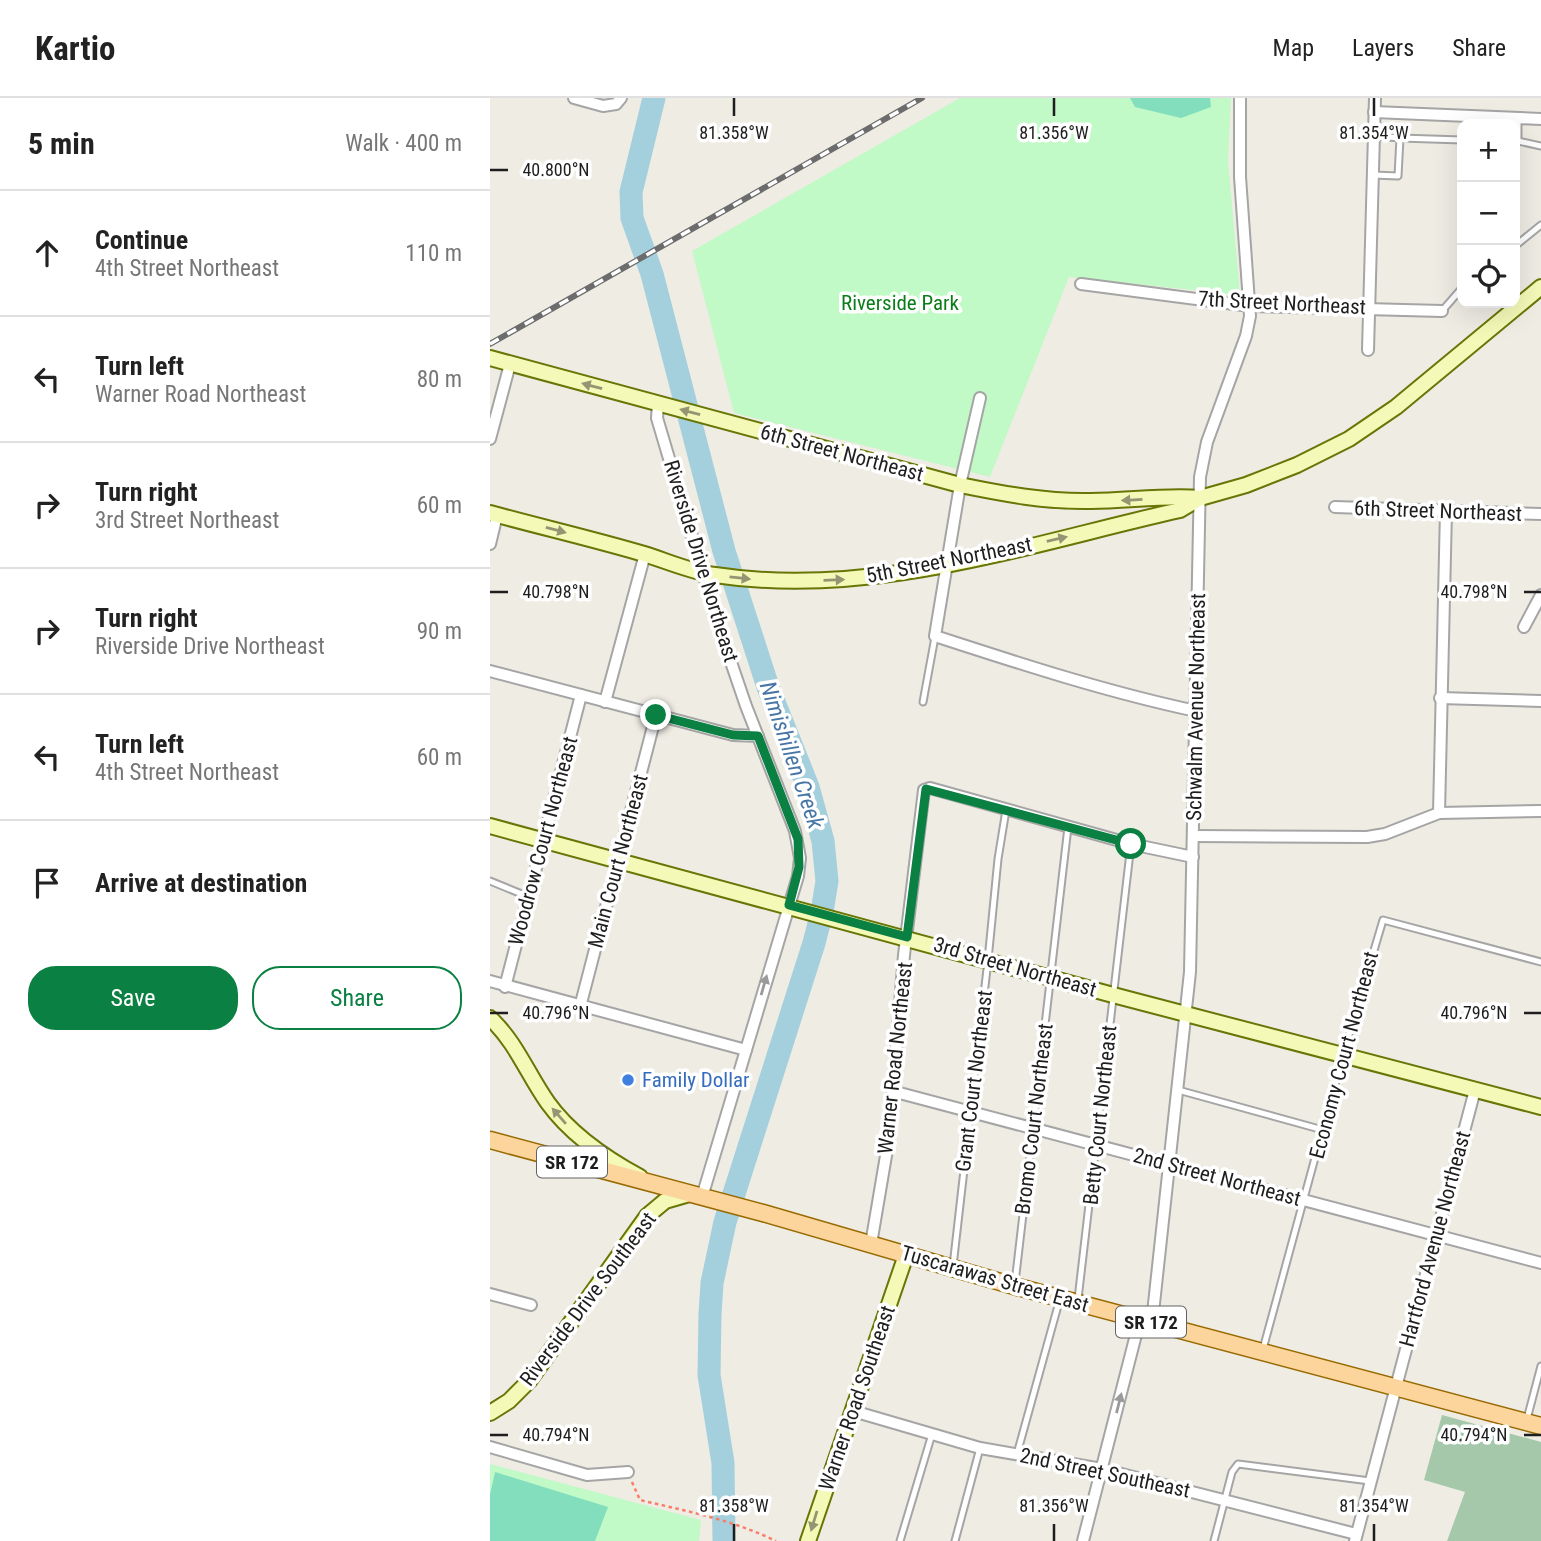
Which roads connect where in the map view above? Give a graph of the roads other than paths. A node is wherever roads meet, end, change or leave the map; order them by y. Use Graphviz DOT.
graph roads {
  1 [pos="574,98"];
  2 [pos="1240,98"];
  3 [pos="1375,98"];
  4 [pos="619,101"];
  5 [pos="1374,112"];
  6 [pos="1518,118"];
  7 [pos="1541,119"];
  8 [pos="1374,136"];
  9 [pos="1401,138"];
  10 [pos="1457,140"];
  11 [pos="1520,142"];
  12 [pos="1541,146"];
  13 [pos="1373,175"];
  14 [pos="1541,219"];
  15 [pos="1541,225"];
  16 [pos="1516,245"];
  17 [pos="1081,284"];
  18 [pos="1541,287"];
  19 [pos="1457,294"];
  20 [pos="1250,306"];
  21 [pos="1369,308"];
  22 [pos="1442,311"];
  23 [pos="1368,350"];
  24 [pos="490,358"];
  25 [pos="510,364"];
  26 [pos="980,398"];
  27 [pos="662,405"];
  28 [pos="490,439"];
  29 [pos="960,485"];
  30 [pos="1200,498"];
  31 [pos="1335,507"];
  32 [pos="1446,511"];
  33 [pos="494,514"];
  34 [pos="1541,514"];
  35 [pos="490,544"];
  36 [pos="645,554"];
  37 [pos="948,563"];
  38 [pos="708,574"];
  39 [pos="1541,595"];
  40 [pos="1524,627"];
  41 [pos="935,636"];
  42 [pos="490,671"];
  43 [pos="581,695"];
  44 [pos="1440,698"];
  45 [pos="1541,701"];
  46 [pos="605,702"];
  47 [pos="923,702"];
  48 [pos="1195,711"];
  49 [pos="656,715"];
  50 [pos="758,736"];
  51 [pos="1006,810"];
  52 [pos="1541,811"];
  53 [pos="1439,813"];
  54 [pos="490,826"];
  55 [pos="1068,827"];
  56 [pos="1194,836"];
  57 [pos="544,840"];
  58 [pos="1131,844"];
  59 [pos="1193,856"];
  60 [pos="618,859"];
  61 [pos="490,881"];
  62 [pos="529,897"];
  63 [pos="794,907"];
  64 [pos="907,937"];
  65 [pos="988,960"];
  66 [pos="1541,962"];
  67 [pos="1051,978"];
  68 [pos="490,981"];
  69 [pos="505,986"];
  70 [pos="1113,995"];
  71 [pos="580,1007"];
  72 [pos="1187,1014"];
  73 [pos="490,1018"];
  74 [pos="746,1050"];
  75 [pos="1342,1055"];
  76 [pos="1178,1090"];
  77 [pos="1475,1090"];
  78 [pos="892,1091"];
  79 [pos="1541,1107"];
  80 [pos="971,1113"];
  81 [pos="1033,1129"];
  82 [pos="1323,1130"];
  83 [pos="490,1140"];
  84 [pos="1096,1145"];
  85 [pos="1170,1164"];
  86 [pos="653,1184"];
  87 [pos="701,1197"];
  88 [pos="1305,1200"];
  89 [pos="1435,1235"];
  90 [pos="871,1244"];
  91 [pos="906,1255"];
  92 [pos="1541,1264"];
  93 [pos="952,1269"];
  94 [pos="1014,1286"];
  95 [pos="490,1294"];
  96 [pos="1060,1298"];
  97 [pos="1077,1303"];
  98 [pos="531,1305"];
  99 [pos="1146,1321"];
  100 [pos="1263,1352"];
  101 [pos="1541,1366"];
  102 [pos="1395,1388"];
  103 [pos="853,1411"];
  104 [pos="490,1413"];
  105 [pos="1533,1424"];
  106 [pos="932,1434"];
  107 [pos="490,1447"];
  108 [pos="980,1448"];
  109 [pos="1017,1454"];
  110 [pos="1102,1469"];
  111 [pos="628,1472"];
  112 [pos="1370,1481"];
  113 [pos="1225,1500"];
  114 [pos="1355,1537"];
  115 [pos="808,1541"];
  116 [pos="901,1541"];
  117 [pos="955,1541"];
  118 [pos="1083,1541"];
  119 [pos="1214,1541"];
  1 -- 4 [label="street"];
  2 -- 20 [label="street, Schwalm Avenue Northeast"];
  3 -- 5 [label="street"];
  5 -- 6 [label="street"];
  5 -- 8 [label="street"];
  6 -- 7 [label="street"];
  8 -- 9 [label="lane"];
  8 -- 13 [label="street"];
  9 -- 10 [label="lane"];
  9 -- 13 [label="lane"];
  11 -- 12 [label="lane"];
  13 -- 21 [label="street"];
  14 -- 15 [label="lane"];
  15 -- 16 [label="lane"];
  17 -- 20 [label="street, 7th Street Northeast"];
  18 -- 30 [label="street"];
  19 -- 22 [label="lane"];
  20 -- 21 [label="street, 7th Street Northeast"];
  20 -- 30 [label="street, Schwalm Avenue Northeast"];
  21 -- 22 [label="street, 7th Street Northeast"];
  21 -- 23 [label="street"];
  24 -- 25 [label="street, 6th Street Northeast"];
  27 -- 25 [label="street, 6th Street Northeast, one-way"];
  25 -- 28 [label="street"];
  26 -- 29 [label="street"];
  29 -- 27 [label="street, 6th Street Northeast, one-way"];
  27 -- 38 [label="street, Riverside Drive Northeast"];
  30 -- 29 [label="street, 6th Street Northeast, one-way"];
  29 -- 37 [label="street"];
  37 -- 30 [label="street, 5th Street Northeast, one-way"];
  30 -- 48 [label="street, Schwalm Avenue Northeast"];
  31 -- 32 [label="street, 6th Street Northeast"];
  32 -- 34 [label="street, 6th Street Northeast"];
  32 -- 44 [label="street"];
  33 -- 35 [label="street"];
  33 -- 36 [label="street, 5th Street Northeast, one-way"];
  36 -- 38 [label="street, 5th Street Northeast"];
  36 -- 46 [label="street"];
  38 -- 37 [label="street, 5th Street Northeast, one-way"];
  37 -- 41 [label="street"];
  38 -- 50 [label="street, Riverside Drive Northeast"];
  39 -- 40 [label="street"];
  41 -- 47 [label="lane"];
  41 -- 48 [label="street"];
  42 -- 43 [label="street"];
  43 -- 46 [label="street"];
  43 -- 57 [label="street, Woodrow Court Northeast"];
  44 -- 45 [label="street"];
  44 -- 53 [label="street"];
  46 -- 49 [label="street"];
  48 -- 56 [label="street, Schwalm Avenue Northeast"];
  49 -- 50 [label="street"];
  49 -- 60 [label="street, Main Court Northeast"];
  50 -- 63 [label="street, Riverside Drive Northeast"];
  51 -- 55 [label="street"];
  51 -- 64 [label="street, Warner Road Northeast"];
  51 -- 65 [label="lane, Grant Court Northeast"];
  52 -- 53 [label="street"];
  53 -- 56 [label="street"];
  54 -- 57 [label="street, 3rd Street Northeast"];
  55 -- 58 [label="street"];
  55 -- 67 [label="lane, Bromo Court Northeast"];
  56 -- 59 [label="street, Schwalm Avenue Northeast"];
  57 -- 60 [label="street, 3rd Street Northeast"];
  57 -- 62 [label="street, Woodrow Court Northeast"];
  58 -- 59 [label="street"];
  58 -- 70 [label="lane, Betty Court Northeast"];
  59 -- 72 [label="street, Schwalm Avenue Northeast"];
  60 -- 63 [label="street, 3rd Street Northeast"];
  60 -- 71 [label="street, Main Court Northeast"];
  61 -- 62 [label="lane"];
  62 -- 69 [label="street, Woodrow Court Northeast"];
  63 -- 64 [label="street, 3rd Street Northeast"];
  74 -- 63 [label="street, Riverside Drive Northeast, one-way"];
  64 -- 65 [label="street, 3rd Street Northeast"];
  64 -- 78 [label="street, Warner Road Northeast"];
  65 -- 67 [label="street, 3rd Street Northeast"];
  65 -- 80 [label="lane, Grant Court Northeast"];
  66 -- 75 [label="lane, Economy Court Northeast"];
  67 -- 70 [label="street, 3rd Street Northeast"];
  67 -- 81 [label="lane, Bromo Court Northeast"];
  68 -- 69 [label="street"];
  69 -- 71 [label="street"];
  70 -- 72 [label="street, 3rd Street Northeast"];
  70 -- 84 [label="lane, Betty Court Northeast"];
  71 -- 74 [label="street"];
  72 -- 75 [label="street, 3rd Street Northeast"];
  72 -- 76 [label="street, Schwalm Avenue Northeast"];
  86 -- 73 [label="street, one-way"];
  74 -- 87 [label="street, Riverside Drive Northeast"];
  75 -- 77 [label="street, 3rd Street Northeast"];
  75 -- 82 [label="lane, Economy Court Northeast"];
  76 -- 82 [label="lane"];
  76 -- 85 [label="street, Schwalm Avenue Northeast"];
  77 -- 79 [label="street, 3rd Street Northeast"];
  77 -- 89 [label="street, Hartford Avenue Northeast"];
  78 -- 80 [label="street, 2nd Street Northeast"];
  78 -- 90 [label="street, Warner Road Northeast"];
  80 -- 81 [label="street, 2nd Street Northeast"];
  80 -- 93 [label="lane, Grant Court Northeast"];
  81 -- 84 [label="street, 2nd Street Northeast"];
  81 -- 94 [label="lane, Bromo Court Northeast"];
  82 -- 88 [label="lane, Economy Court Northeast"];
  83 -- 86 [label="main road, Tuscarawas Street East / SR 172"];
  84 -- 85 [label="street, 2nd Street Northeast"];
  84 -- 97 [label="lane, Betty Court Northeast"];
  85 -- 88 [label="street, 2nd Street Northeast"];
  85 -- 99 [label="street, Schwalm Avenue Northeast"];
  86 -- 87 [label="main road, Tuscarawas Street East / SR 172"];
  87 -- 90 [label="main road, Tuscarawas Street East / SR 172"];
  87 -- 104 [label="street, Riverside Drive Southeast"];
  88 -- 89 [label="street, 2nd Street Northeast"];
  88 -- 100 [label="lane, Economy Court Northeast"];
  89 -- 92 [label="street, 2nd Street Northeast"];
  89 -- 102 [label="street, Hartford Avenue Northeast"];
  90 -- 91 [label="main road, Tuscarawas Street East / SR 172"];
  91 -- 93 [label="main road, Tuscarawas Street East / SR 172"];
  91 -- 103 [label="street, Warner Road Southeast"];
  93 -- 94 [label="main road, Tuscarawas Street East / SR 172"];
  94 -- 96 [label="main road, Tuscarawas Street East / SR 172"];
  95 -- 98 [label="street"];
  96 -- 97 [label="main road, Tuscarawas Street East / SR 172"];
  96 -- 109 [label="lane"];
  97 -- 99 [label="main road, Tuscarawas Street East / SR 172"];
  99 -- 100 [label="main road, Tuscarawas Street East / SR 172"];
  110 -- 99 [label="street, Schwalm Avenue Northeast, one-way"];
  100 -- 102 [label="main road, Tuscarawas Street East / SR 172"];
  101 -- 105 [label="lane"];
  102 -- 105 [label="main road, Tuscarawas Street East / SR 172"];
  102 -- 112 [label="street, Hartford Avenue Northeast"];
  103 -- 106 [label="street, 2nd Street Southeast"];
  103 -- 115 [label="street, Warner Road Southeast, one-way"];
  106 -- 108 [label="street, 2nd Street Southeast"];
  106 -- 116 [label="lane"];
  107 -- 111 [label="street"];
  108 -- 109 [label="street, 2nd Street Southeast"];
  108 -- 117 [label="lane"];
  109 -- 110 [label="street, 2nd Street Southeast"];
  110 -- 113 [label="street, 2nd Street Southeast"];
  110 -- 118 [label="street, Schwalm Avenue Northeast"];
  112 -- 113 [label="lane"];
  112 -- 114 [label="street, Hartford Avenue Northeast"];
  113 -- 114 [label="street, 2nd Street Southeast"];
  113 -- 119 [label="lane"];
}
